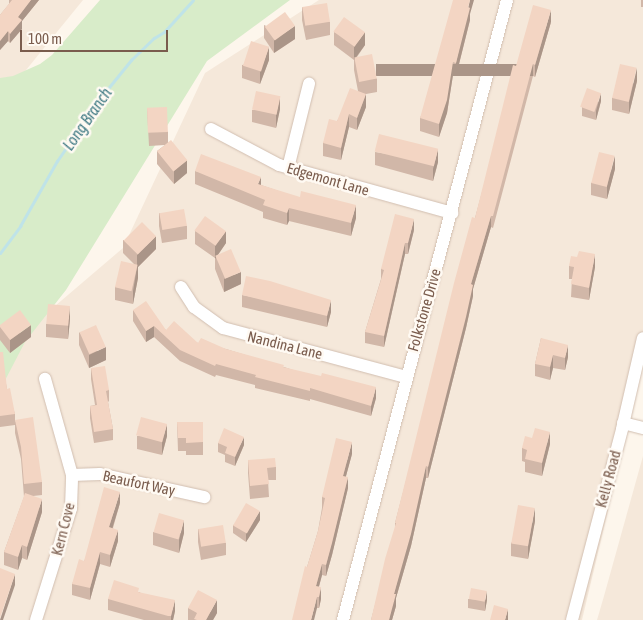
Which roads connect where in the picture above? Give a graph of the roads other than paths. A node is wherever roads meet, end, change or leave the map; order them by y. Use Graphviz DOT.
graph roads {
  1 [pos="507,0"];
  2 [pos="309,84"];
  3 [pos="211,129"];
  4 [pos="288,168"];
  5 [pos="452,213"];
  6 [pos="181,287"];
  7 [pos="643,338"];
  8 [pos="406,376"];
  9 [pos="45,379"];
  10 [pos="624,423"];
  11 [pos="643,428"];
  12 [pos="72,475"];
  13 [pos="204,497"];
  14 [pos="38,620"];
  15 [pos="343,620"];
  16 [pos="572,620"];
  1 -- 5 [label="street, Folkstone Drive"];
  2 -- 4 [label="street"];
  3 -- 4 [label="street, Edgemont Lane"];
  4 -- 5 [label="street, Edgemont Lane"];
  5 -- 8 [label="street, Folkstone Drive"];
  6 -- 8 [label="street, Nandina Lane"];
  7 -- 10 [label="street, Kelly Road"];
  8 -- 15 [label="street, Folkstone Drive"];
  9 -- 12 [label="street, Kern Cove"];
  10 -- 11 [label="street"];
  10 -- 16 [label="street, Kelly Road"];
  12 -- 13 [label="street, Beaufort Way"];
  12 -- 14 [label="street, Kern Cove"];
}
